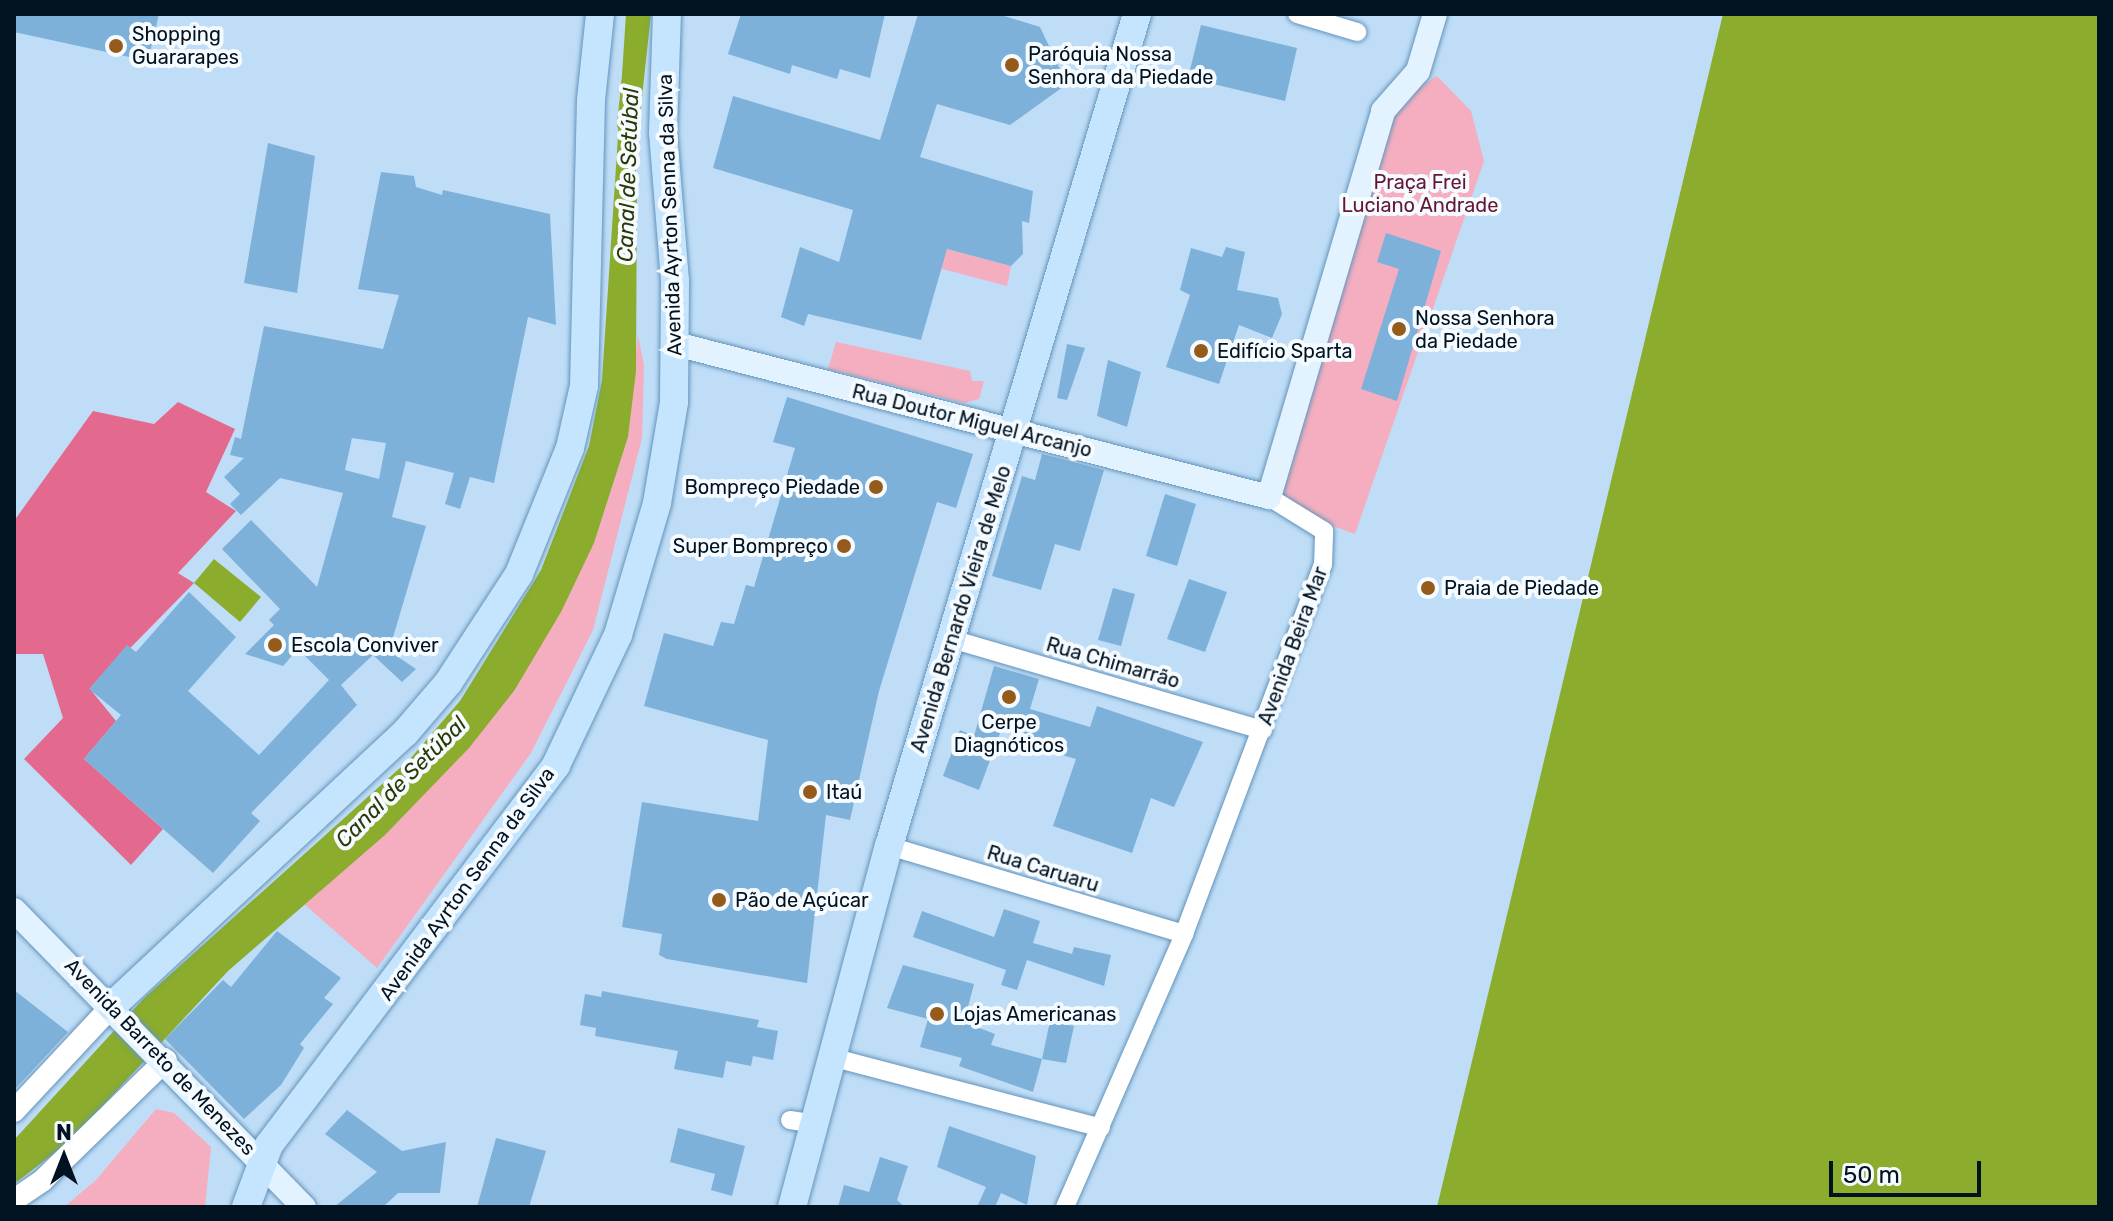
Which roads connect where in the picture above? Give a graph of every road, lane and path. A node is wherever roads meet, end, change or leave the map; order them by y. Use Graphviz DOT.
graph roads {
  1 [pos="600,14"];
  2 [pos="667,14"];
  3 [pos="1137,14"];
  4 [pos="1297,14"];
  5 [pos="1435,14"];
  6 [pos="1357,32"];
  7 [pos="676,344"];
  8 [pos="1016,432"];
  9 [pos="1269,497"];
  10 [pos="951,639"];
  11 [pos="1263,730"];
  12 [pos="889,846"];
  13 [pos="14,910"];
  14 [pos="1184,934"];
  15 [pos="114,1009"];
  16 [pos="160,1054"];
  17 [pos="831,1057"];
  18 [pos="14,1111"];
  19 [pos="1101,1128"];
  20 [pos="261,1161"];
  21 [pos="14,1200"];
  22 [pos="246,1207"];
  23 [pos="304,1207"];
  24 [pos="792,1207"];
  25 [pos="1065,1207"];
  1 -- 15 [label="main road"];
  2 -- 7 [label="main road, Avenida Ayrton Senna da Silva"];
  3 -- 8 [label="main road, Avenida Bernardo Vieira de Melo"];
  4 -- 6 [label="street"];
  5 -- 9 [label="main road"];
  7 -- 8 [label="main road, Rua Doutor Miguel Arcanjo"];
  7 -- 20 [label="main road, Avenida Ayrton Senna da Silva"];
  8 -- 9 [label="main road, Rua Doutor Miguel Arcanjo"];
  8 -- 10 [label="main road, Avenida Bernardo Vieira de Melo"];
  9 -- 11 [label="street, Avenida Beira Mar"];
  10 -- 11 [label="street, Rua Chimarrão"];
  10 -- 12 [label="main road, Avenida Bernardo Vieira de Melo"];
  11 -- 14 [label="street, Avenida Beira Mar"];
  12 -- 14 [label="street, Rua Caruaru"];
  12 -- 17 [label="main road, Avenida Bernardo Vieira de Melo"];
  13 -- 15 [label="main road, Avenida Barreto de Menezes"];
  14 -- 19 [label="street, Avenida Beira Mar"];
  15 -- 16 [label="main road, Avenida Barreto de Menezes"];
  15 -- 18 [label="street"];
  16 -- 20 [label="main road, Avenida Barreto de Menezes"];
  16 -- 21 [label="street"];
  17 -- 19 [label="street"];
  17 -- 24 [label="main road, Avenida Bernardo Vieira de Melo"];
  19 -- 25 [label="street, Avenida Beira Mar"];
  20 -- 22 [label="main road, Avenida Ayrton Senna da Silva"];
  20 -- 23 [label="main road, Avenida Barreto de Menezes"];
}
